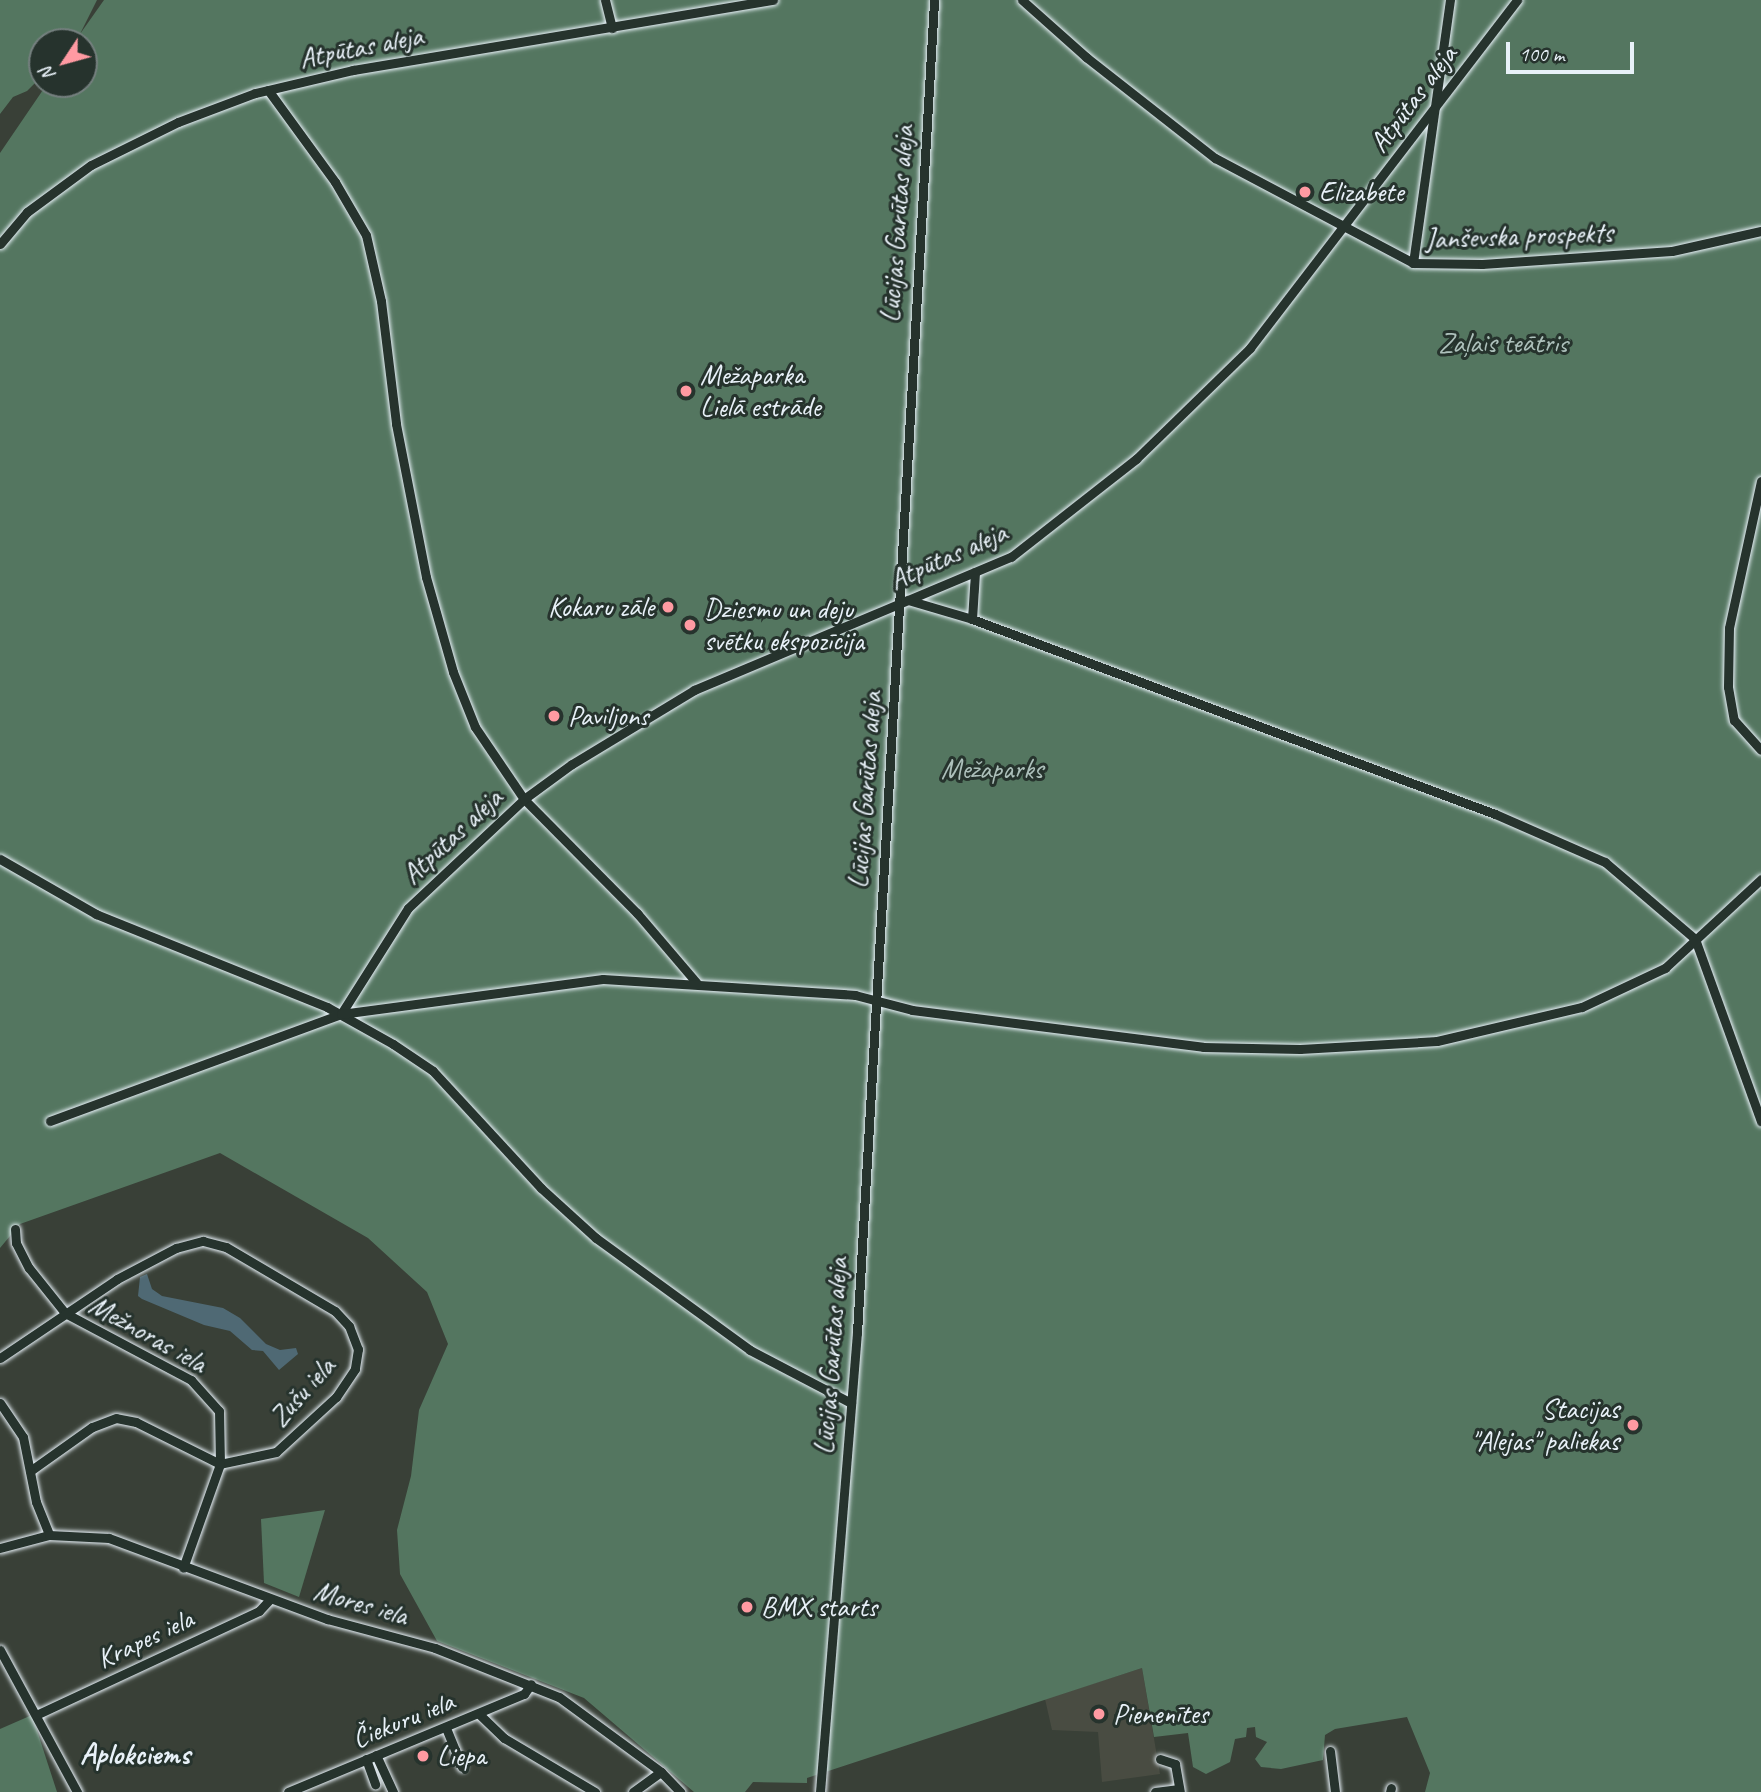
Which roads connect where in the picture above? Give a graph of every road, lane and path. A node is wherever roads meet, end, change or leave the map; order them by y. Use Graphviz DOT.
graph roads {
  1 [pos="605,0"];
  2 [pos="773,0"];
  3 [pos="934,0"];
  4 [pos="1022,0"];
  5 [pos="1517,0"];
  6 [pos="1449,4"];
  7 [pos="612,28"];
  8 [pos="1442,64"];
  9 [pos="1465,66"];
  10 [pos="268,90"];
  11 [pos="1436,104"];
  12 [pos="1343,229"];
  13 [pos="1761,231"];
  14 [pos="0,244"];
  15 [pos="1413,263"];
  16 [pos="1761,481"];
  17 [pos="975,572"];
  18 [pos="904,601"];
  19 [pos="972,619"];
  20 [pos="1761,750"];
  21 [pos="524,799"];
  22 [pos="0,859"];
  23 [pos="1761,879"];
  24 [pos="1695,939"];
  25 [pos="696,982"];
  26 [pos="875,1000"];
  27 [pos="341,1014"];
  28 [pos="50,1121"];
  29 [pos="1761,1121"];
  30 [pos="15,1229"];
  31 [pos="65,1314"];
  32 [pos="0,1358"];
  33 [pos="0,1403"];
  34 [pos="851,1403"];
  35 [pos="220,1464"];
  36 [pos="30,1471"];
  37 [pos="49,1535"];
  38 [pos="0,1548"];
  39 [pos="183,1568"];
  40 [pos="270,1599"];
  41 [pos="0,1650"];
  42 [pos="531,1684"];
  43 [pos="479,1714"];
  44 [pos="36,1715"];
  45 [pos="446,1728"];
  46 [pos="1330,1751"];
  47 [pos="376,1755"];
  48 [pos="366,1759"];
  49 [pos="1160,1759"];
  50 [pos="462,1767"];
  51 [pos="661,1772"];
  52 [pos="375,1784"];
  53 [pos="1179,1791"];
  54 [pos="77,1792"];
  55 [pos="288,1792"];
  56 [pos="393,1792"];
  57 [pos="595,1792"];
  58 [pos="633,1792"];
  59 [pos="680,1792"];
  60 [pos="820,1792"];
  61 [pos="1155,1792"];
  62 [pos="1335,1792"];
  1 -- 7 [label="street"];
  2 -- 7 [label="street, Atpūtas aleja"];
  3 -- 18 [label="street, Lūcijas Garūtas aleja"];
  4 -- 12 [label="street, Janševska prospekts"];
  5 -- 9 [label="street, Atpūtas aleja"];
  6 -- 8 [label="street"];
  7 -- 10 [label="street, Atpūtas aleja"];
  8 -- 9 [label="street"];
  8 -- 11 [label="street"];
  9 -- 11 [label="street, Atpūtas aleja"];
  10 -- 14 [label="street, Atpūtas aleja"];
  10 -- 21 [label="street"];
  11 -- 12 [label="street, Atpūtas aleja"];
  11 -- 15 [label="street"];
  12 -- 15 [label="street, Janševska prospekts"];
  12 -- 17 [label="street, Atpūtas aleja"];
  13 -- 15 [label="street, Janševska prospekts"];
  16 -- 20 [label="street"];
  17 -- 18 [label="street, Atpūtas aleja"];
  17 -- 19 [label="street"];
  18 -- 19 [label="street"];
  18 -- 21 [label="street, Atpūtas aleja"];
  18 -- 26 [label="street, Lūcijas Garūtas aleja"];
  19 -- 24 [label="street"];
  21 -- 25 [label="street"];
  21 -- 27 [label="street, Atpūtas aleja"];
  22 -- 27 [label="street"];
  23 -- 24 [label="street"];
  24 -- 26 [label="street"];
  24 -- 29 [label="street"];
  25 -- 26 [label="street"];
  25 -- 27 [label="street"];
  26 -- 34 [label="street, Lūcijas Garūtas aleja"];
  27 -- 28 [label="street"];
  27 -- 34 [label="street"];
  30 -- 31 [label="street, Mežnoras iela"];
  31 -- 32 [label="street, Zušu iela"];
  31 -- 35 [label="street, Mežnoras iela"];
  31 -- 35 [label="street, Zušu iela"];
  33 -- 36 [label="street"];
  34 -- 60 [label="street, Lūcijas Garūtas aleja"];
  35 -- 36 [label="street"];
  35 -- 39 [label="street, Mežnoras iela"];
  36 -- 37 [label="street"];
  37 -- 38 [label="street, Mores iela"];
  37 -- 39 [label="street, Mores iela"];
  39 -- 40 [label="street, Mores iela"];
  40 -- 42 [label="street, Mores iela"];
  40 -- 44 [label="street, Krapes iela"];
  41 -- 44 [label="street"];
  42 -- 43 [label="street, Čiekuru iela"];
  42 -- 51 [label="street, Mores iela"];
  43 -- 45 [label="street, Čiekuru iela"];
  43 -- 57 [label="street"];
  44 -- 54 [label="street"];
  45 -- 47 [label="street, Čiekuru iela"];
  45 -- 50 [label="street"];
  46 -- 62 [label="street"];
  47 -- 48 [label="street, Čiekuru iela"];
  47 -- 56 [label="street"];
  48 -- 52 [label="street"];
  48 -- 55 [label="street, Čiekuru iela"];
  49 -- 53 [label="street"];
  51 -- 58 [label="street"];
  51 -- 59 [label="street, Mores iela"];
  53 -- 61 [label="street"];
}
